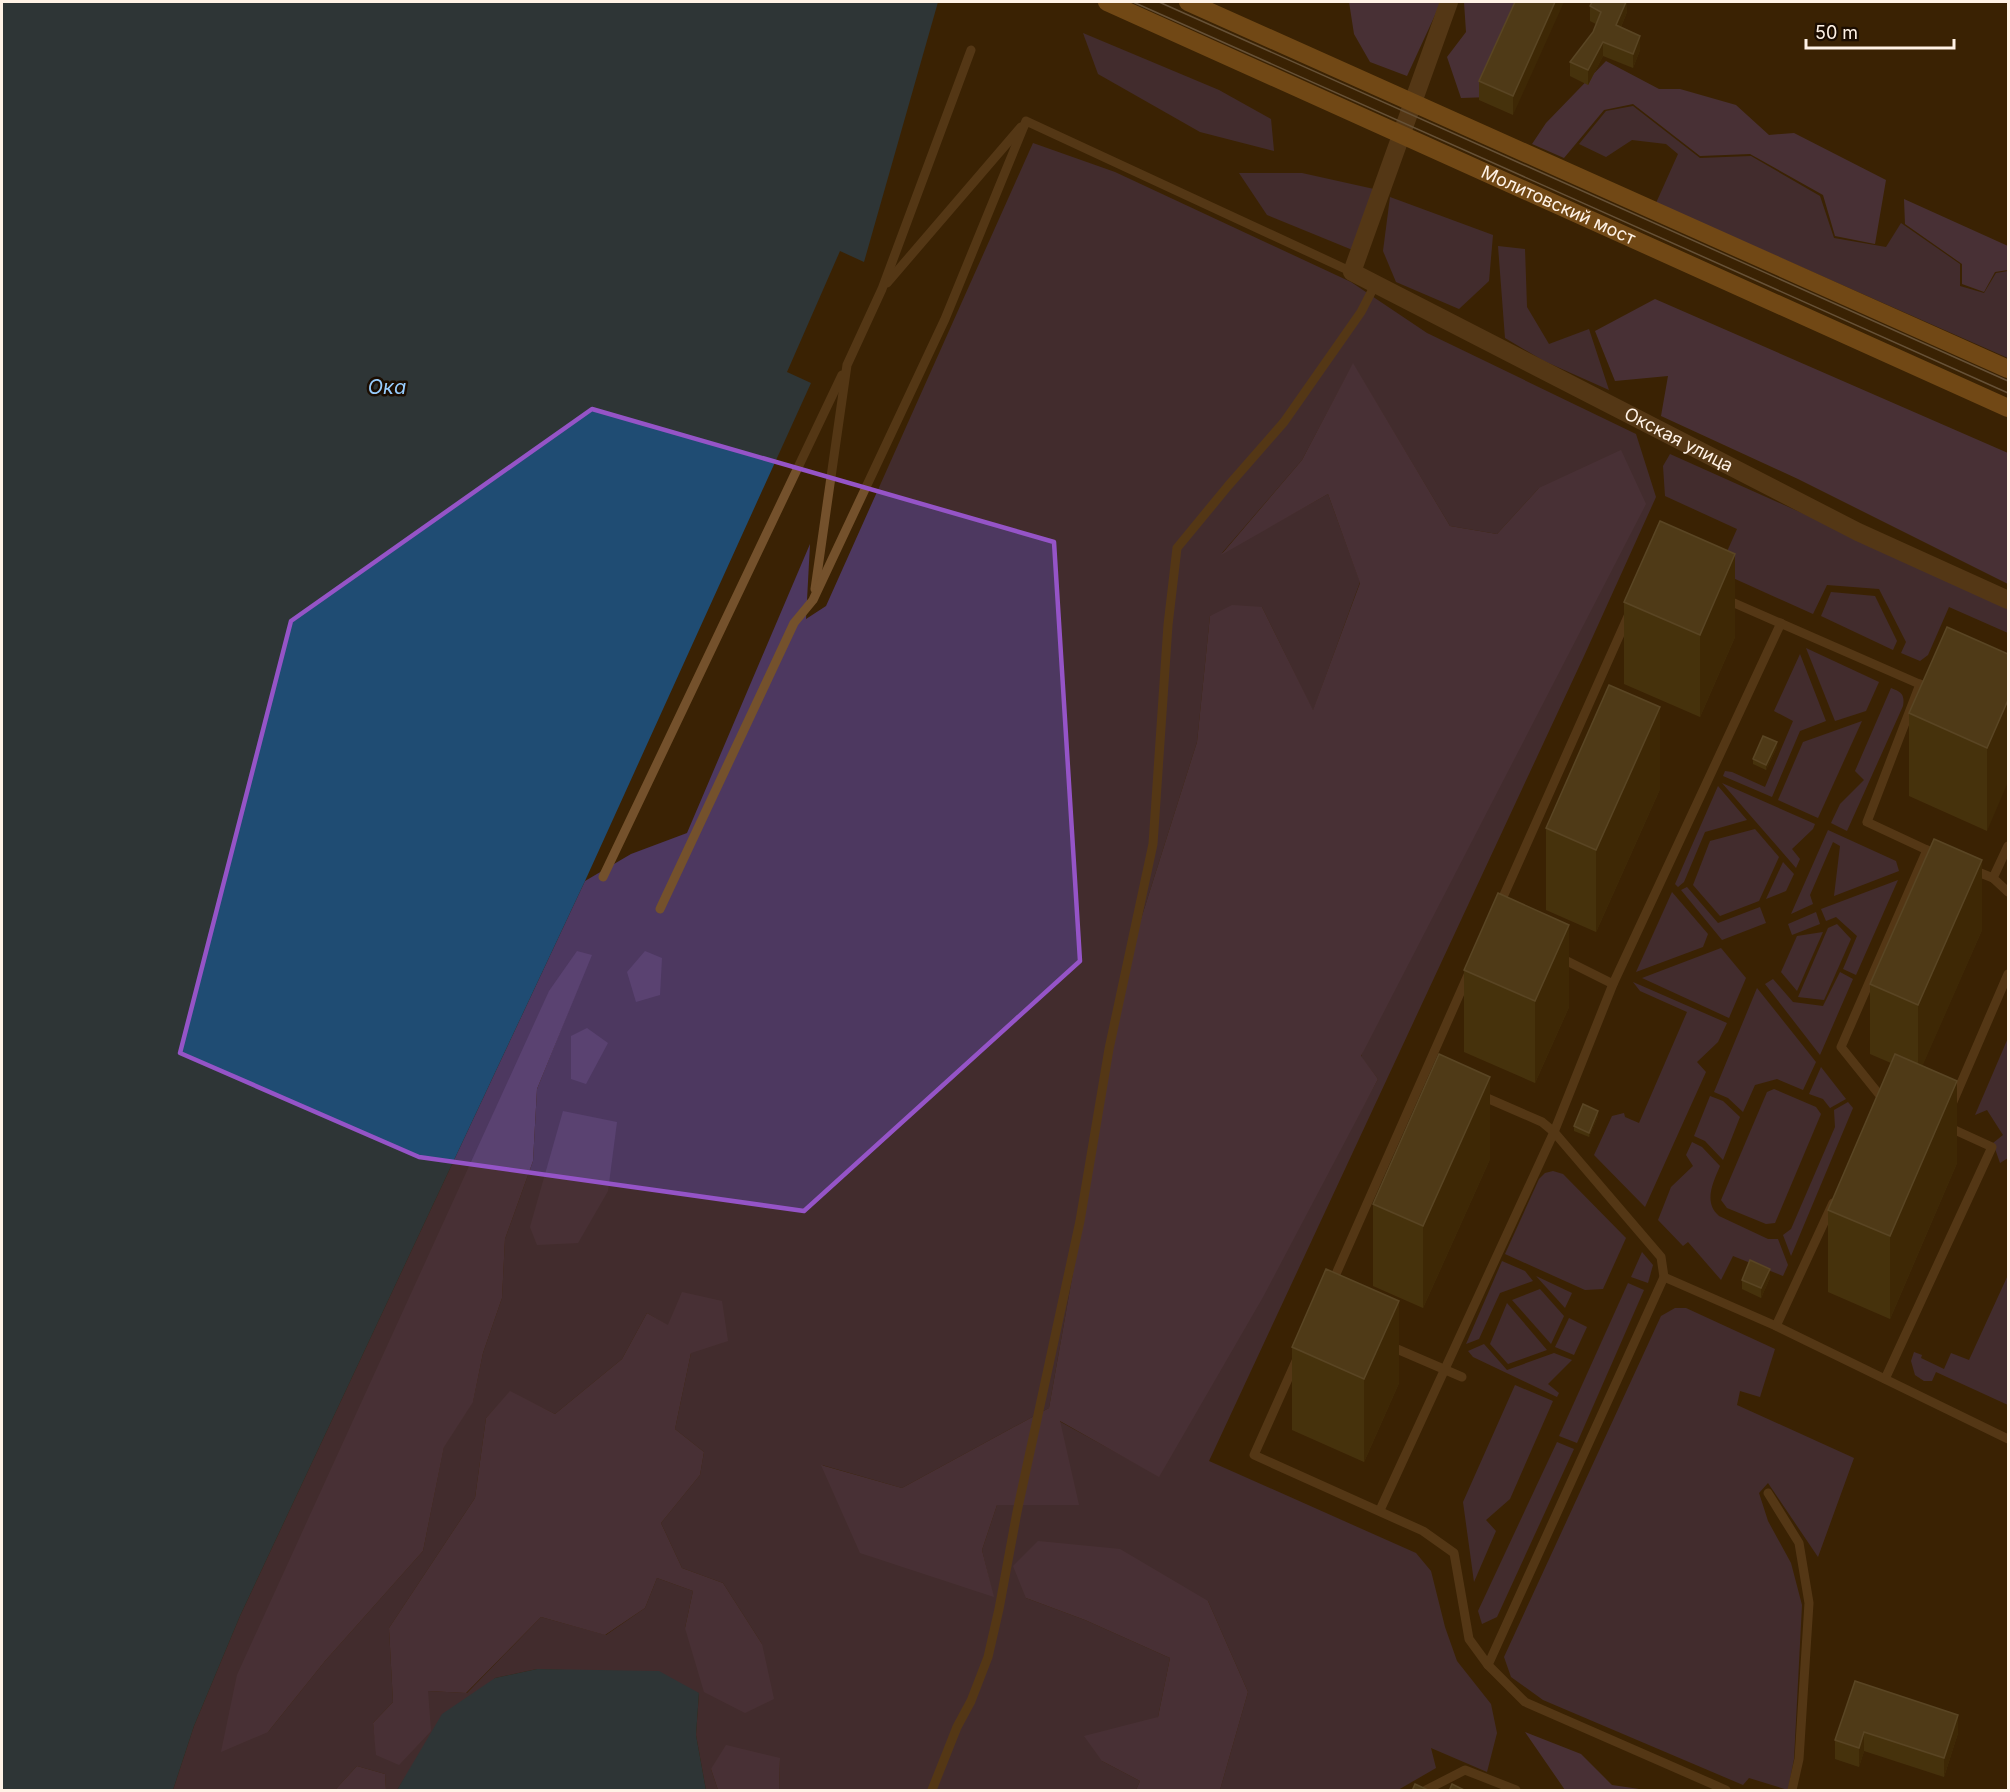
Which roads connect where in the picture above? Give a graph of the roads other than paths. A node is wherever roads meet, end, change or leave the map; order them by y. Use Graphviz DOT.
graph roads {
  1 [pos="1107,2"];
  2 [pos="1188,2"];
  3 [pos="1449,2"];
  4 [pos="971,50"];
  5 [pos="1026,121"];
  6 [pos="1352,272"];
  7 [pos="1376,283"];
  8 [pos="882,289"];
  9 [pos="847,365"];
  10 [pos="2008,369"];
  11 [pos="2008,408"];
  12 [pos="1715,595"];
  13 [pos="813,600"];
  14 [pos="2008,600"];
  15 [pos="1633,605"];
  16 [pos="1780,623"];
  17 [pos="1920,684"];
  18 [pos="1939,693"];
  19 [pos="2008,846"];
  20 [pos="1927,850"];
  21 [pos="1946,858"];
  22 [pos="1965,866"];
  23 [pos="603,877"];
  24 [pos="1993,878"];
  25 [pos="2008,892"];
  26 [pos="660,909"];
  27 [pos="1496,914"];
  28 [pos="1552,954"];
  29 [pos="1472,966"];
  30 [pos="2008,974"];
  31 [pos="1613,984"];
  32 [pos="1425,1072"];
  33 [pos="1435,1076"];
  34 [pos="1468,1090"];
  35 [pos="1892,1102"];
  36 [pos="1933,1120"];
  37 [pos="1943,1125"];
  38 [pos="1554,1132"];
  39 [pos="1835,1198"];
  40 [pos="1664,1277"];
  41 [pos="1327,1294"];
  42 [pos="1776,1326"];
  43 [pos="1381,1342"];
  44 [pos="1303,1347"];
  45 [pos="1445,1370"];
  46 [pos="1462,1377"];
  47 [pos="1885,1379"];
  48 [pos="2008,1439"];
  49 [pos="1768,1493"];
  50 [pos="1380,1510"];
  51 [pos="1488,1665"];
  52 [pos="932,1791"];
  53 [pos="1426,1791"];
  54 [pos="1516,1791"];
  55 [pos="1726,1791"];
  56 [pos="1792,1791"];
  1 -- 11 [label="main road, Молитовский мост"];
  2 -- 10 [label="main road, Молитовский мост"];
  3 -- 6 [label="street"];
  4 -- 8 [label="lane"];
  5 -- 6 [label="lane"];
  5 -- 8 [label="lane"];
  5 -- 13 [label="lane"];
  6 -- 7 [label="street, Окская улица"];
  7 -- 14 [label="street, Окская улица"];
  7 -- 52 [label="lane"];
  8 -- 9 [label="lane"];
  9 -- 13 [label="lane"];
  9 -- 23 [label="lane"];
  12 -- 16 [label="lane"];
  13 -- 26 [label="lane"];
  15 -- 27 [label="lane"];
  16 -- 17 [label="lane"];
  16 -- 31 [label="lane"];
  17 -- 18 [label="lane"];
  17 -- 20 [label="lane"];
  19 -- 24 [label="lane"];
  20 -- 21 [label="lane"];
  20 -- 35 [label="lane"];
  22 -- 24 [label="lane"];
  24 -- 25 [label="lane"];
  28 -- 31 [label="lane"];
  29 -- 32 [label="lane"];
  30 -- 37 [label="lane"];
  31 -- 38 [label="lane"];
  32 -- 33 [label="lane"];
  32 -- 41 [label="lane"];
  34 -- 38 [label="lane"];
  36 -- 37 [label="lane"];
  37 -- 47 [label="lane"];
  38 -- 40 [label="lane"];
  38 -- 45 [label="lane"];
  39 -- 42 [label="lane"];
  40 -- 42 [label="lane"];
  40 -- 51 [label="lane"];
  42 -- 47 [label="lane"];
  43 -- 45 [label="lane"];
  44 -- 50 [label="lane"];
  45 -- 46 [label="lane"];
  45 -- 50 [label="lane"];
  47 -- 48 [label="lane"];
  49 -- 56 [label="lane"];
  50 -- 51 [label="lane"];
  51 -- 55 [label="lane"];
  53 -- 54 [label="lane"];
}
